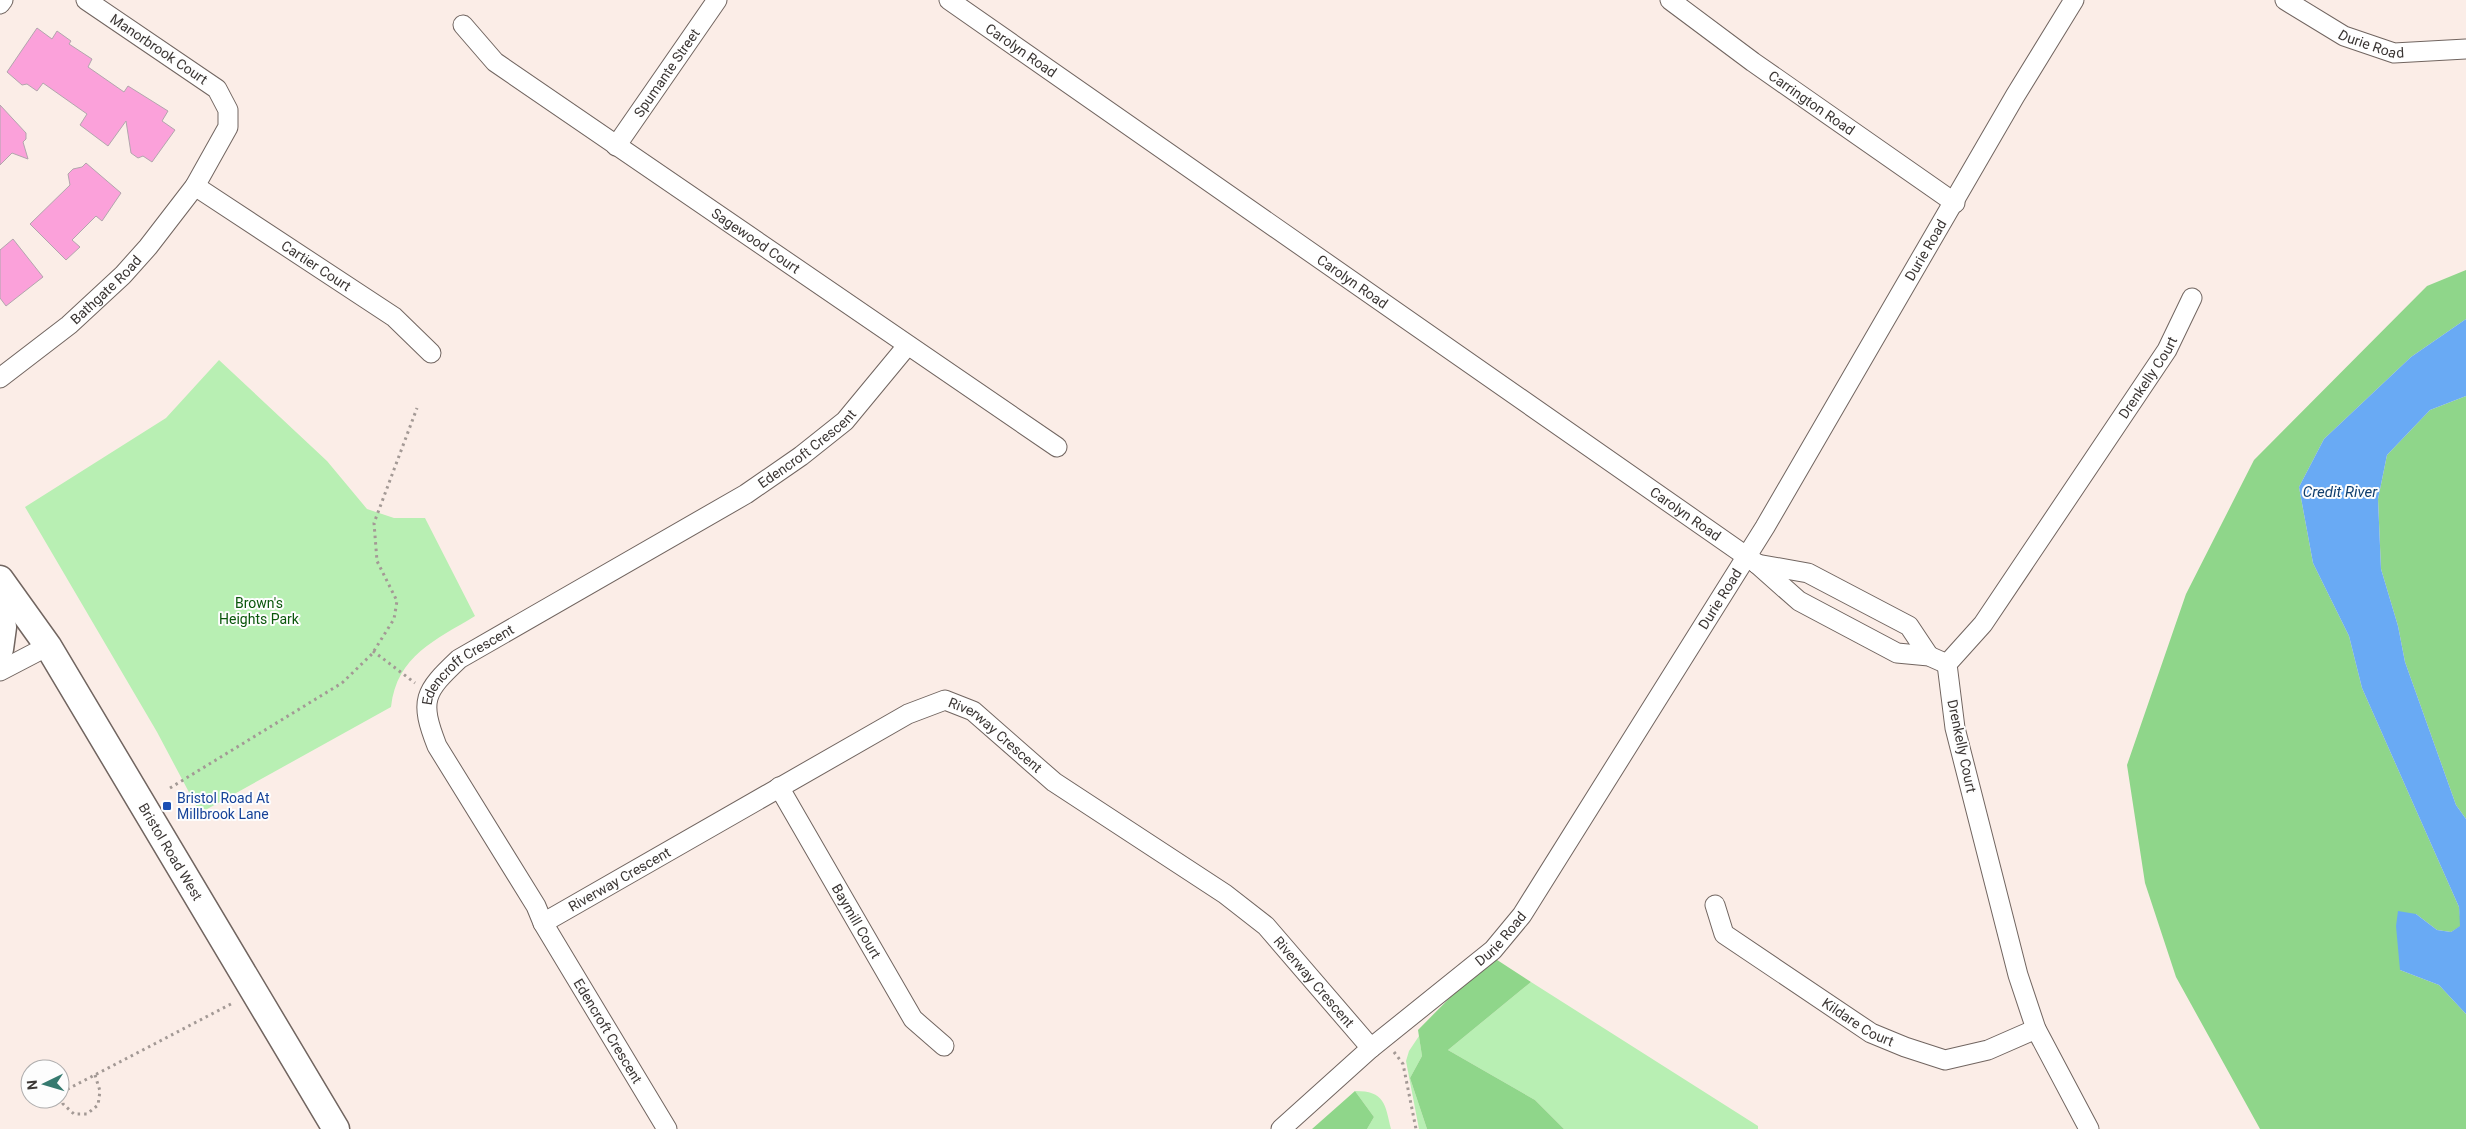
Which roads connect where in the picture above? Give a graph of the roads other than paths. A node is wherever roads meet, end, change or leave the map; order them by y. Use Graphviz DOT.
graph roads {
  1 [pos="3,0"];
  2 [pos="86,0"];
  3 [pos="717,0"];
  4 [pos="949,0"];
  5 [pos="1670,0"];
  6 [pos="2074,0"];
  7 [pos="2285,0"];
  8 [pos="0,4"];
  9 [pos="463,25"];
  10 [pos="2466,49"];
  11 [pos="616,146"];
  12 [pos="195,186"];
  13 [pos="1955,203"];
  14 [pos="2192,298"];
  15 [pos="907,346"];
  16 [pos="431,353"];
  17 [pos="0,378"];
  18 [pos="1057,447"];
  19 [pos="1750,560"];
  20 [pos="0,579"];
  21 [pos="0,606"];
  22 [pos="48,646"];
  23 [pos="0,649"];
  24 [pos="1929,656"];
  25 [pos="1947,664"];
  26 [pos="0,671"];
  27 [pos="779,788"];
  28 [pos="1715,905"];
  29 [pos="543,923"];
  30 [pos="2036,1029"];
  31 [pos="1377,1043"];
  32 [pos="944,1046"];
  33 [pos="336,1129"];
  34 [pos="667,1129"];
  35 [pos="1281,1129"];
  36 [pos="2089,1129"];
  1 -- 8 [label="street"];
  2 -- 12 [label="street, Manorbrook Court"];
  3 -- 11 [label="street, Spumante Street"];
  4 -- 19 [label="street, Carolyn Road"];
  5 -- 13 [label="street, Carrington Road"];
  6 -- 13 [label="street, Durie Road"];
  7 -- 10 [label="street, Durie Road"];
  9 -- 11 [label="street, Sagewood Court"];
  11 -- 15 [label="street, Sagewood Court"];
  12 -- 16 [label="street, Cartier Court"];
  12 -- 17 [label="street, Bathgate Road"];
  13 -- 19 [label="street, Durie Road"];
  14 -- 25 [label="street, Drenkelly Court"];
  15 -- 18 [label="street, Sagewood Court"];
  15 -- 29 [label="street, Edencroft Crescent"];
  19 -- 24 [label="street, Carolyn Road"];
  19 -- 24 [label="street, Carolyn Road"];
  19 -- 31 [label="street, Durie Road"];
  20 -- 22 [label="street, Bristol Road West"];
  21 -- 23 [label="street"];
  22 -- 26 [label="street"];
  22 -- 33 [label="street, Bristol Road West"];
  24 -- 25 [label="street, Carolyn Road"];
  25 -- 30 [label="street, Drenkelly Court"];
  27 -- 29 [label="street, Riverway Crescent"];
  27 -- 31 [label="street, Riverway Crescent"];
  27 -- 32 [label="street, Baymill Court"];
  28 -- 30 [label="street, Kildare Court"];
  29 -- 34 [label="street, Edencroft Crescent"];
  30 -- 36 [label="street, Drenkelly Court"];
  31 -- 35 [label="street, Durie Road"];
}
